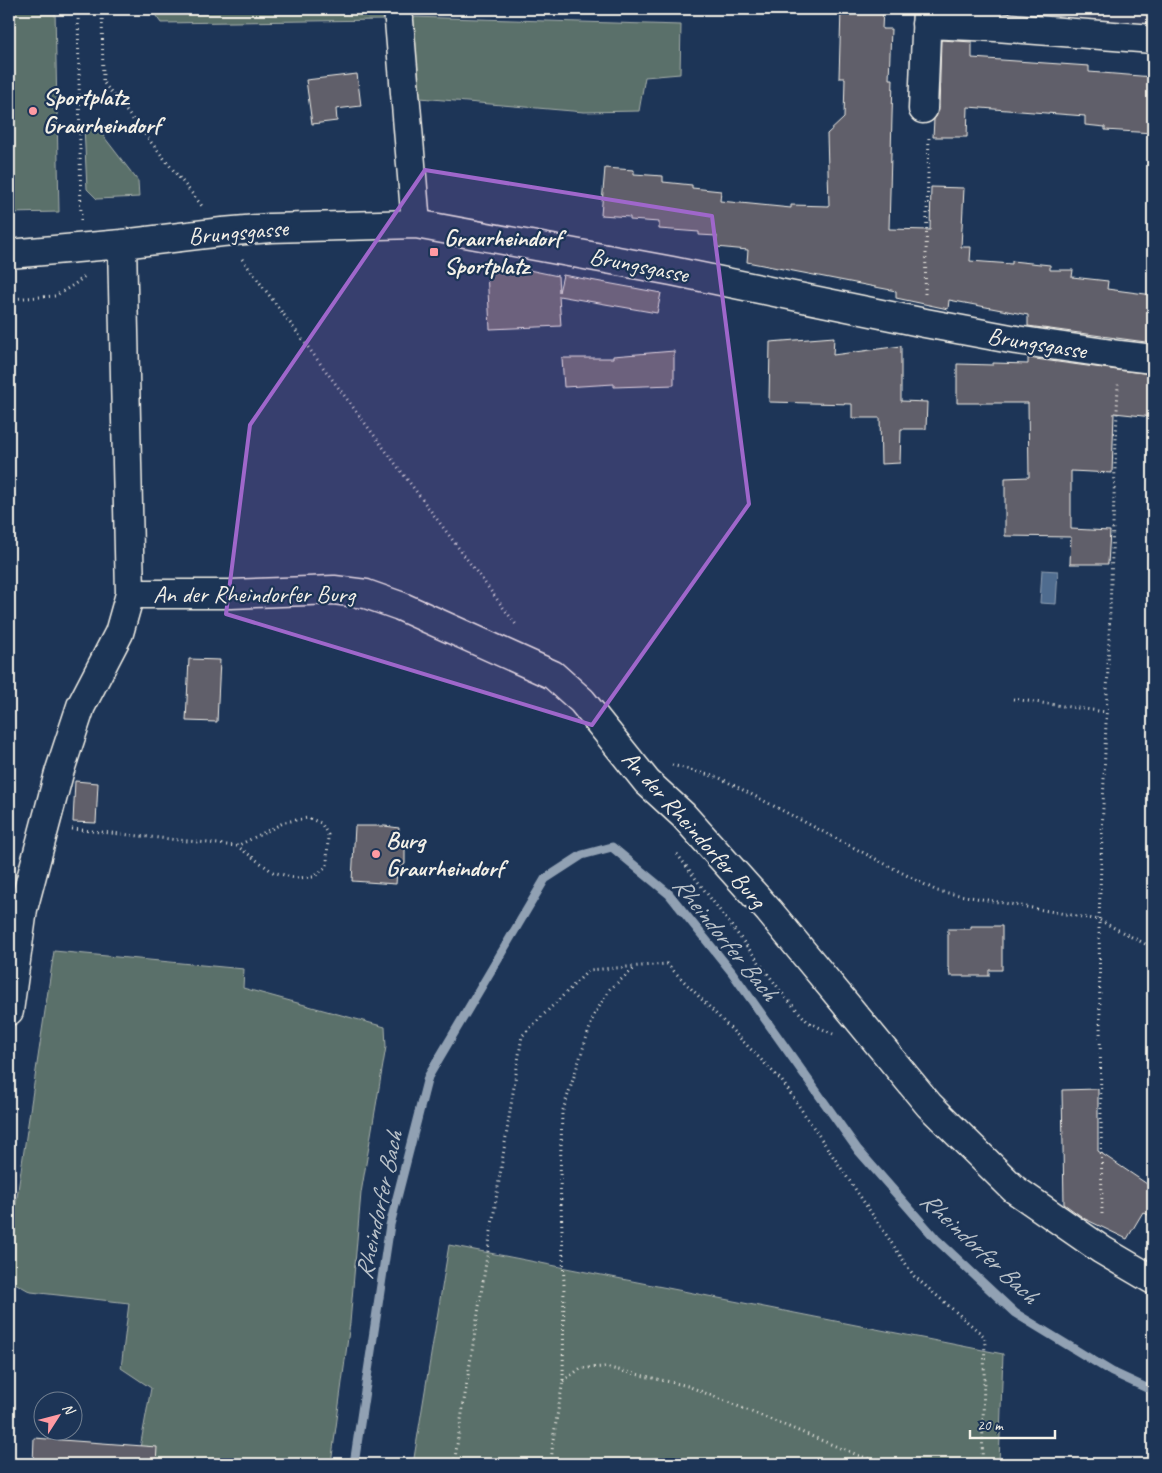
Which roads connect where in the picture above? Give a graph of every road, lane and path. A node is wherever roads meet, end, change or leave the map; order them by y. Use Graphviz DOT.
graph roads {
  1 [pos="78,9"];
  2 [pos="102,9"];
  3 [pos="398,9"];
  4 [pos="927,16"];
  5 [pos="996,18"];
  6 [pos="1153,39"];
  7 [pos="923,109"];
  8 [pos="416,224"];
  9 [pos="222,232"];
  10 [pos="122,244"];
  11 [pos="9,254"];
  12 [pos="85,260"];
  13 [pos="9,299"];
  14 [pos="925,323"];
  15 [pos="1119,356"];
  16 [pos="1153,359"];
  17 [pos="130,594"];
  18 [pos="517,627"];
  19 [pos="1013,699"];
  20 [pos="1106,712"];
  21 [pos="647,782"];
  22 [pos="45,827"];
  23 [pos="237,846"];
  24 [pos="677,854"];
  25 [pos="1099,920"];
  26 [pos="1153,948"];
  27 [pos="637,966"];
  28 [pos="9,1011"];
  29 [pos="861,1023"];
  30 [pos="1102,1250"];
  31 [pos="1153,1280"];
  32 [pos="563,1381"];
  33 [pos="454,1464"];
  34 [pos="551,1464"];
  35 [pos="886,1464"];
  36 [pos="982,1464"];
  1 -- 12 [label="path"];
  2 -- 9 [label="path"];
  3 -- 8 [label="street"];
  4 -- 5 [label="street"];
  4 -- 7 [label="street"];
  5 -- 6 [label="street"];
  7 -- 14 [label="path"];
  8 -- 9 [label="street, Brungsgasse"];
  8 -- 14 [label="street, Brungsgasse"];
  9 -- 10 [label="street, Brungsgasse"];
  9 -- 18 [label="path"];
  10 -- 12 [label="street, Brungsgasse"];
  10 -- 17 [label="street, An der Rheindorfer Burg"];
  11 -- 12 [label="street, Brungsgasse"];
  12 -- 13 [label="path"];
  14 -- 15 [label="street, Brungsgasse"];
  15 -- 16 [label="street, Brungsgasse"];
  15 -- 20 [label="path"];
  17 -- 21 [label="street, An der Rheindorfer Burg"];
  17 -- 22 [label="street, An der Rheindorfer Burg"];
  19 -- 20 [label="path"];
  20 -- 25 [label="path"];
  21 -- 25 [label="path"];
  21 -- 29 [label="street, An der Rheindorfer Burg"];
  22 -- 23 [label="path"];
  22 -- 28 [label="street, An der Rheindorfer Burg"];
  23 -- 23 [label="path"];
  24 -- 29 [label="path"];
  25 -- 26 [label="path"];
  25 -- 30 [label="path"];
  27 -- 32 [label="path"];
  27 -- 33 [label="path"];
  27 -- 36 [label="path"];
  29 -- 30 [label="street, An der Rheindorfer Burg"];
  30 -- 31 [label="street, An der Rheindorfer Burg"];
  32 -- 34 [label="path"];
  32 -- 35 [label="path"];
}
